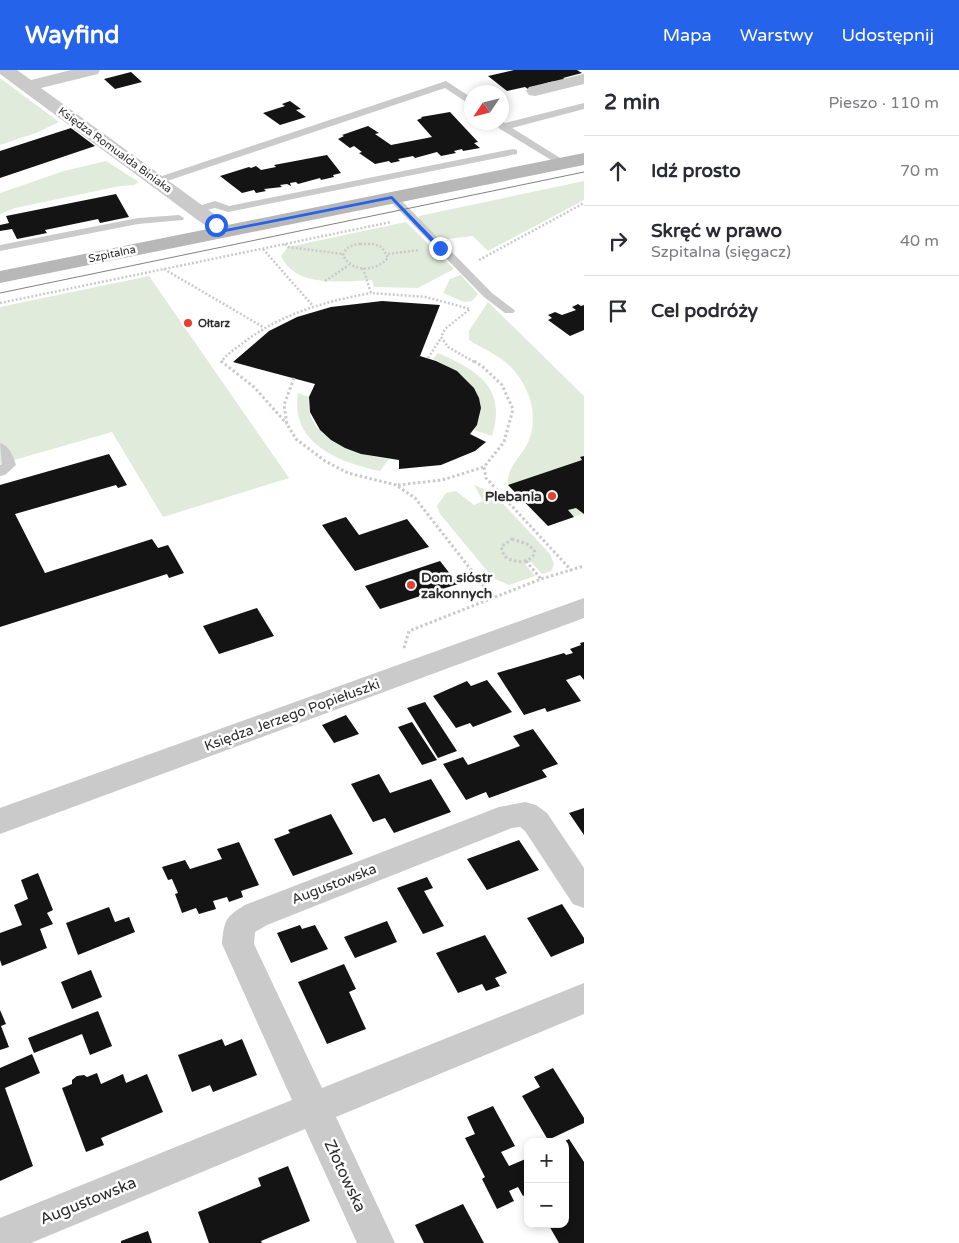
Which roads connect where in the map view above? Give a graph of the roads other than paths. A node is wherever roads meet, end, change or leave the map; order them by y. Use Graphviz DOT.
graph roads {
  1 [pos="6,70"];
  2 [pos="92,70"];
  3 [pos="584,78"];
  4 [pos="28,86"];
  5 [pos="535,90"];
  6 [pos="464,97"];
  7 [pos="584,106"];
  8 [pos="509,123"];
  9 [pos="508,130"];
  10 [pos="514,152"];
  11 [pos="584,158"];
  12 [pos="561,163"];
  13 [pos="156,181"];
  14 [pos="392,197"];
  15 [pos="188,214"];
  16 [pos="225,230"];
  17 [pos="0,248"];
  18 [pos="0,277"];
  19 [pos="509,311"];
  20 [pos="0,447"];
  21 [pos="0,472"];
  22 [pos="584,608"];
  23 [pos="0,822"];
  24 [pos="584,894"];
  25 [pos="584,998"];
  26 [pos="314,1109"];
  27 [pos="0,1237"];
  28 [pos="376,1243"];
  1 -- 4 [label="street, Księdza Romualda Biniaka"];
  2 -- 4 [label="street"];
  3 -- 5 [label="street"];
  4 -- 13 [label="street, Księdza Romualda Biniaka"];
  6 -- 13 [label="lane"];
  7 -- 8 [label="lane"];
  9 -- 12 [label="lane"];
  10 -- 15 [label="lane"];
  11 -- 12 [label="street, Szpitalna"];
  12 -- 14 [label="street, Szpitalna"];
  13 -- 15 [label="street, Księdza Romualda Biniaka"];
  14 -- 16 [label="street, Szpitalna"];
  14 -- 19 [label="lane"];
  15 -- 16 [label="street, Księdza Romualda Biniaka"];
  15 -- 17 [label="lane"];
  16 -- 18 [label="street, Szpitalna"];
  20 -- 21 [label="lane"];
  22 -- 23 [label="street, Księdza Jerzego Popiełuszki"];
  24 -- 26 [label="street, Augustowska"];
  25 -- 26 [label="street, Augustowska"];
  26 -- 27 [label="street, Augustowska"];
  26 -- 28 [label="street, Złotowska"];
}
